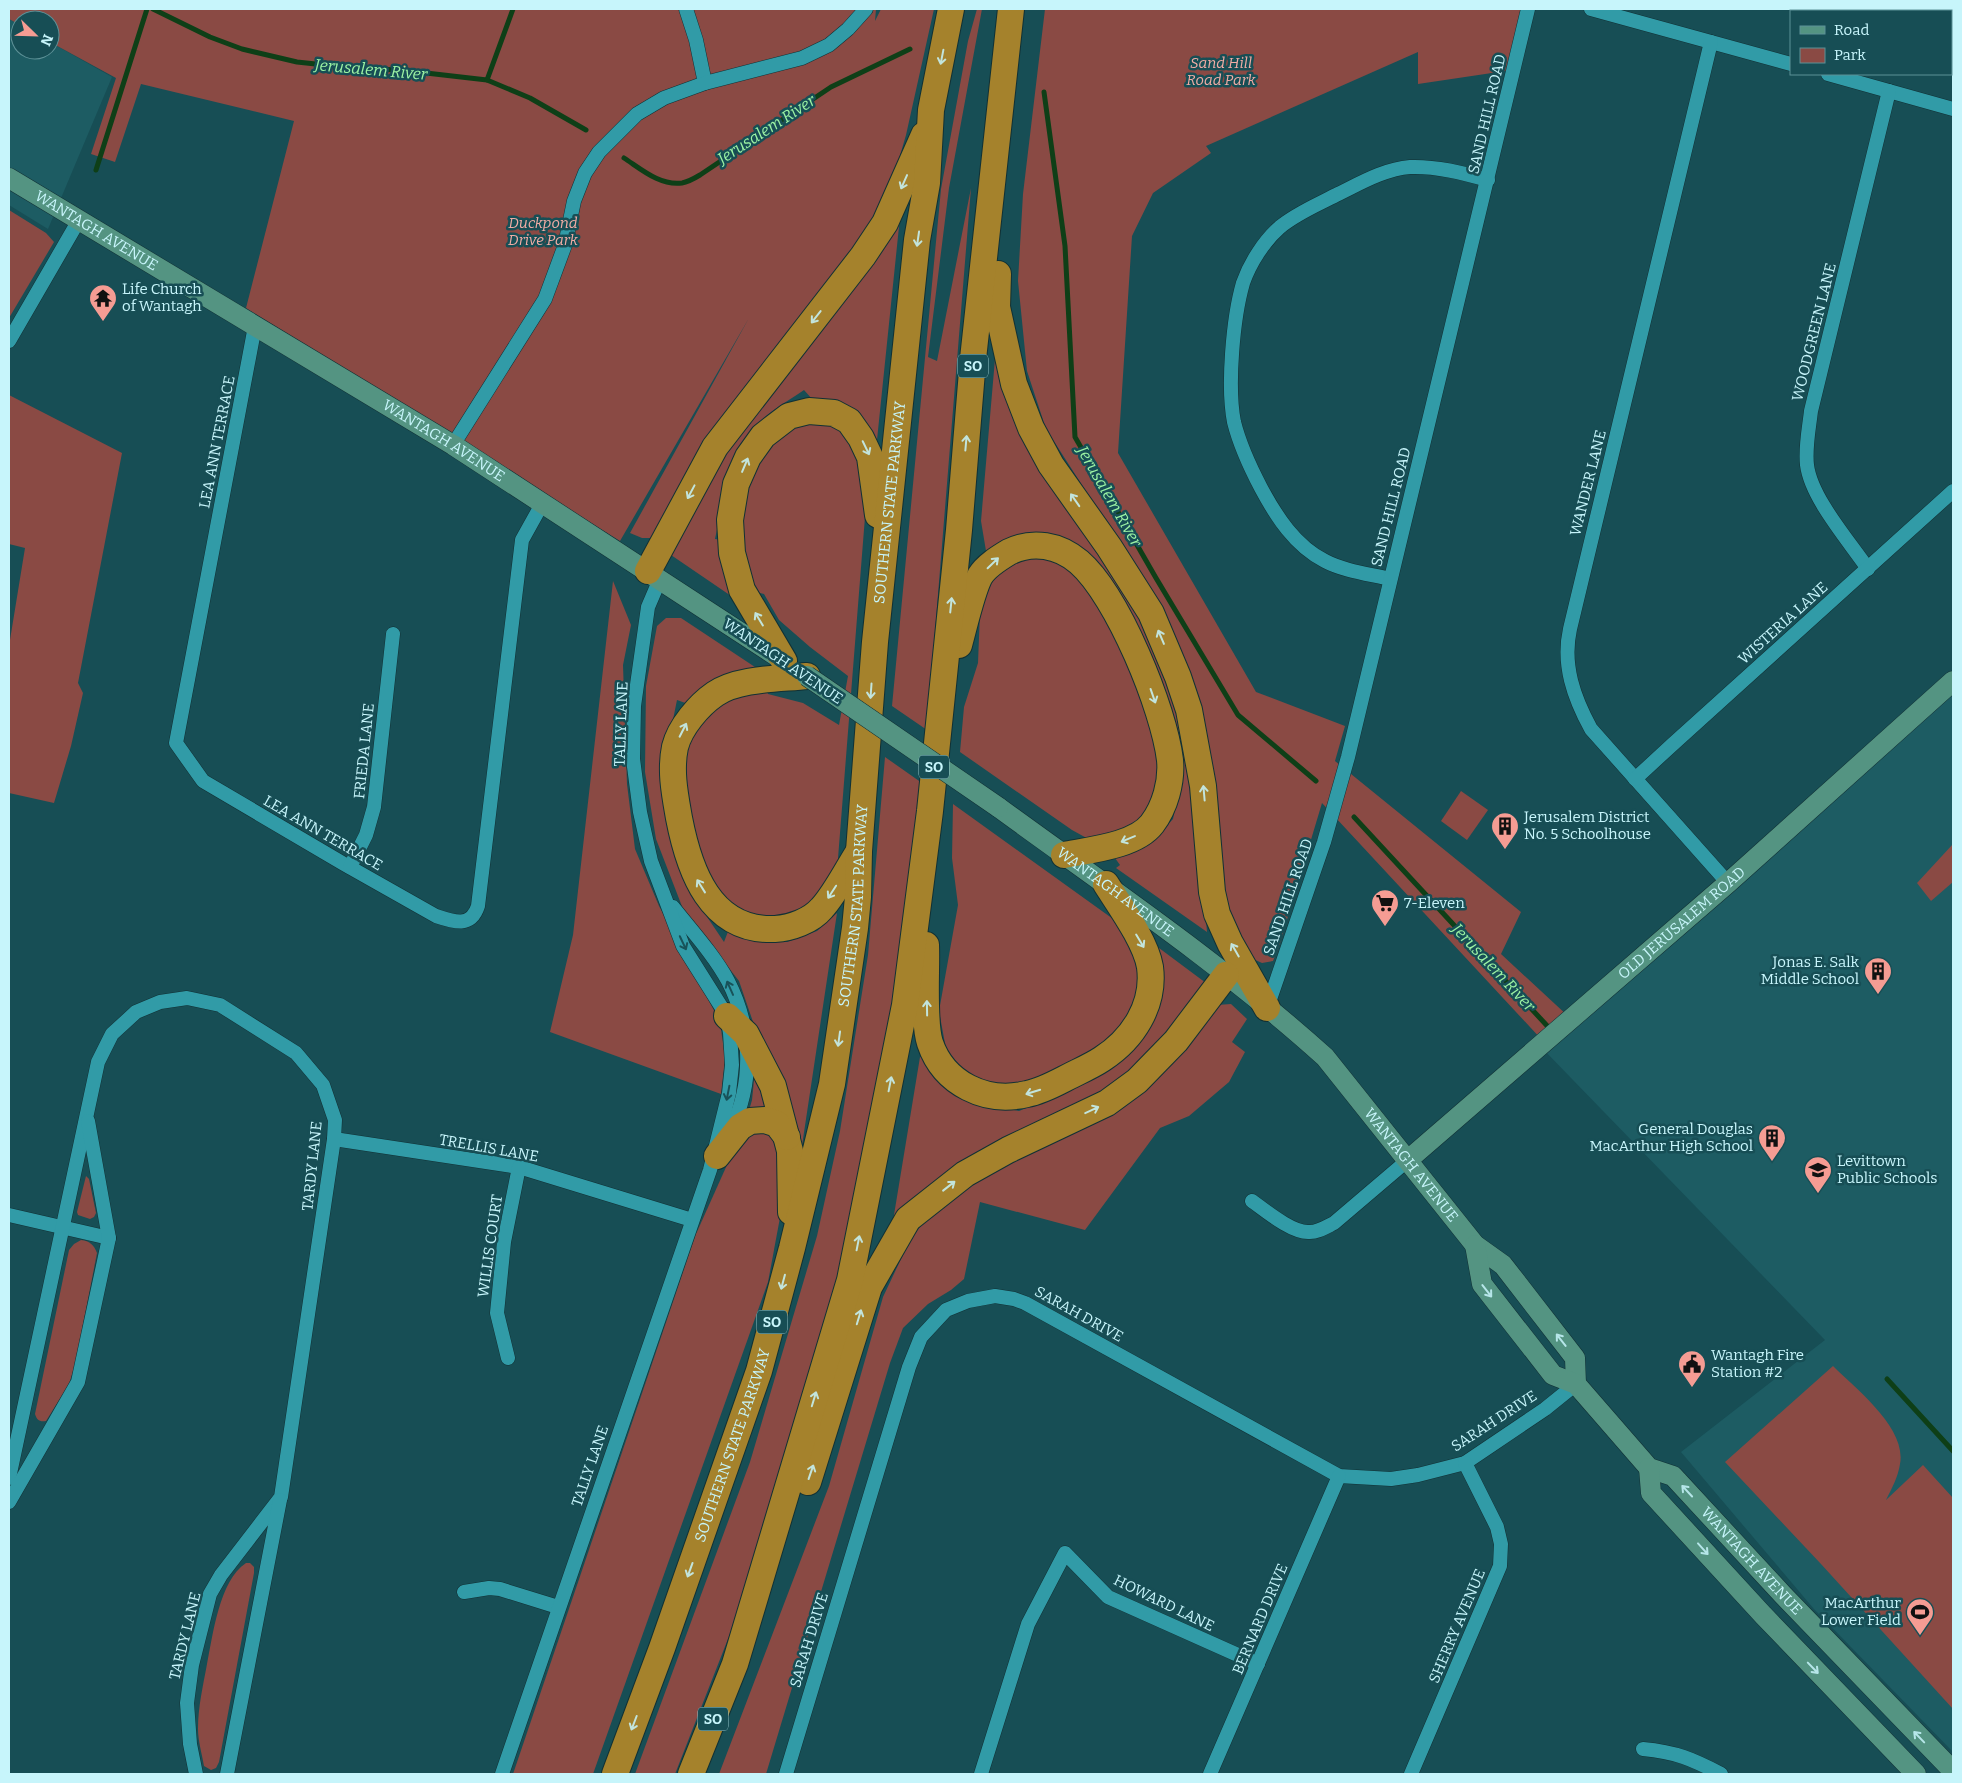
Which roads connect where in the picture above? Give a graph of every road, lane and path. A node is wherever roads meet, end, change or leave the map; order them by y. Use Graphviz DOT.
graph roads {
  1 [pos="686,9"];
  2 [pos="866,9"];
  3 [pos="952,9"];
  4 [pos="1011,9"];
  5 [pos="1528,9"];
  6 [pos="1591,9"];
  7 [pos="1711,42"];
  8 [pos="1790,64"];
  9 [pos="1832,75"];
  10 [pos="706,83"];
  11 [pos="1889,90"];
  12 [pos="1953,109"];
  13 [pos="930,121"];
  14 [pos="9,178"];
  15 [pos="1488,180"];
  16 [pos="79,220"];
  17 [pos="255,326"];
  18 [pos="9,340"];
  19 [pos="452,445"];
  20 [pos="1953,491"];
  21 [pos="542,504"];
  22 [pos="1868,568"];
  23 [pos="654,575"];
  24 [pos="1390,579"];
  25 [pos="393,634"];
  26 [pos="875,642"];
  27 [pos="784,661"];
  28 [pos="807,676"];
  29 [pos="1953,681"];
  30 [pos="939,723"];
  31 [pos="1635,779"];
  32 [pos="930,811"];
  33 [pos="859,851"];
  34 [pos="1064,855"];
  35 [pos="350,867"];
  36 [pos="1728,883"];
  37 [pos="1106,884"];
  38 [pos="665,898"];
  39 [pos="1226,975"];
  40 [pos="1268,1008"];
  41 [pos="726,1016"];
  42 [pos="746,1034"];
  43 [pos="87,1116"];
  44 [pos="787,1136"];
  45 [pos="334,1139"];
  46 [pos="1408,1160"];
  47 [pos="714,1163"];
  48 [pos="519,1167"];
  49 [pos="1252,1201"];
  50 [pos="9,1215"];
  51 [pos="692,1220"];
  52 [pos="62,1227"];
  53 [pos="110,1238"];
  54 [pos="1475,1245"];
  55 [pos="792,1248"];
  56 [pos="508,1358"];
  57 [pos="1576,1384"];
  58 [pos="1465,1463"];
  59 [pos="1649,1468"];
  60 [pos="1339,1476"];
  61 [pos="9,1478"];
  62 [pos="281,1497"];
  63 [pos="9,1502"];
  64 [pos="1775,1586"];
  65 [pos="464,1592"];
  66 [pos="1754,1605"];
  67 [pos="558,1607"];
  68 [pos="735,1664"];
  69 [pos="1258,1664"];
  70 [pos="1643,1749"];
  71 [pos="1953,1772"];
  72 [pos="196,1774"];
  73 [pos="227,1774"];
  74 [pos="502,1774"];
  75 [pos="615,1774"];
  76 [pos="691,1774"];
  77 [pos="786,1774"];
  78 [pos="980,1774"];
  79 [pos="1210,1774"];
  80 [pos="1411,1774"];
  81 [pos="1721,1774"];
  82 [pos="1916,1774"];
  1 -- 10 [label="street"];
  2 -- 10 [label="street"];
  3 -- 13 [label="highway, SOUTHERN STATE PARKWAY / SO, one-way"];
  30 -- 4 [label="highway, SO, one-way"];
  40 -- 4 [label="highway, one-way"];
  5 -- 15 [label="street, SAND HILL ROAD"];
  6 -- 7 [label="street"];
  7 -- 8 [label="street"];
  7 -- 31 [label="street, WANDER LANE"];
  9 -- 11 [label="street"];
  10 -- 19 [label="street"];
  11 -- 12 [label="street"];
  11 -- 22 [label="street, WOODGREEN LANE"];
  13 -- 23 [label="highway, one-way"];
  13 -- 26 [label="highway, SOUTHERN STATE PARKWAY / SO, one-way"];
  14 -- 16 [label="main road, WANTAGH AVENUE"];
  15 -- 24 [label="street, SAND HILL ROAD"];
  15 -- 24 [label="street"];
  16 -- 17 [label="main road, WANTAGH AVENUE"];
  16 -- 18 [label="street"];
  17 -- 19 [label="main road, WANTAGH AVENUE"];
  17 -- 35 [label="street, LEA ANN TERRACE"];
  19 -- 21 [label="main road, WANTAGH AVENUE"];
  20 -- 22 [label="street, WISTERIA LANE"];
  21 -- 23 [label="main road, WANTAGH AVENUE"];
  21 -- 35 [label="street, LEA ANN TERRACE"];
  22 -- 31 [label="street, WISTERIA LANE"];
  23 -- 27 [label="main road, WANTAGH AVENUE"];
  23 -- 38 [label="street, TALLY LANE"];
  24 -- 40 [label="street, SAND HILL ROAD"];
  25 -- 35 [label="street, FRIEDA LANE"];
  27 -- 26 [label="highway, one-way"];
  26 -- 33 [label="highway, SOUTHERN STATE PARKWAY / SO, one-way"];
  27 -- 28 [label="main road, WANTAGH AVENUE"];
  33 -- 28 [label="highway, one-way"];
  28 -- 34 [label="main road, WANTAGH AVENUE, bridge"];
  29 -- 36 [label="main road, OLD JERUSALEM ROAD"];
  30 -- 32 [label="highway, SO"];
  30 -- 34 [label="highway, one-way"];
  31 -- 36 [label="street, WANDER LANE"];
  37 -- 32 [label="highway, one-way"];
  68 -- 32 [label="highway, SO, one-way"];
  33 -- 55 [label="highway, SOUTHERN STATE PARKWAY / SO, one-way"];
  34 -- 37 [label="main road, WANTAGH AVENUE"];
  36 -- 46 [label="main road, OLD JERUSALEM ROAD"];
  37 -- 39 [label="main road, WANTAGH AVENUE"];
  38 -- 41 [label="street, TALLY LANE, one-way"];
  42 -- 38 [label="street, TALLY LANE, one-way"];
  39 -- 40 [label="main road, WANTAGH AVENUE"];
  68 -- 39 [label="highway, one-way"];
  40 -- 46 [label="main road, WANTAGH AVENUE"];
  41 -- 42 [label="highway"];
  41 -- 47 [label="street, TALLY LANE, one-way"];
  42 -- 44 [label="highway"];
  42 -- 47 [label="street, TALLY LANE"];
  43 -- 45 [label="street, TARDY LANE"];
  43 -- 52 [label="street, TARDY LANE"];
  43 -- 53 [label="street, TARDY LANE"];
  44 -- 47 [label="highway"];
  44 -- 55 [label="highway"];
  45 -- 48 [label="street, TRELLIS LANE"];
  45 -- 62 [label="street, TARDY LANE"];
  46 -- 49 [label="street"];
  46 -- 54 [label="main road, WANTAGH AVENUE"];
  47 -- 51 [label="street, TALLY LANE"];
  48 -- 51 [label="street, TRELLIS LANE"];
  48 -- 56 [label="street, WILLIS COURT"];
  50 -- 52 [label="street"];
  51 -- 67 [label="street, TALLY LANE"];
  52 -- 53 [label="street"];
  52 -- 61 [label="street, TARDY LANE"];
  53 -- 63 [label="street, TARDY LANE"];
  57 -- 54 [label="main road, WANTAGH AVENUE, one-way"];
  54 -- 57 [label="main road, WANTAGH AVENUE, one-way"];
  55 -- 75 [label="highway, SOUTHERN STATE PARKWAY / SO, one-way"];
  57 -- 58 [label="street, SARAH DRIVE"];
  57 -- 59 [label="main road, WANTAGH AVENUE"];
  58 -- 60 [label="street, SARAH DRIVE"];
  58 -- 80 [label="street, SHERRY AVENUE"];
  64 -- 59 [label="main road, WANTAGH AVENUE, one-way"];
  59 -- 66 [label="main road, WANTAGH AVENUE, one-way"];
  60 -- 69 [label="street, BERNARD DRIVE"];
  60 -- 77 [label="street, SARAH DRIVE"];
  62 -- 72 [label="street, TARDY LANE"];
  62 -- 73 [label="street, TARDY LANE"];
  64 -- 66 [label="main road"];
  71 -- 64 [label="main road, WANTAGH AVENUE, one-way"];
  65 -- 67 [label="street"];
  66 -- 82 [label="main road, WANTAGH AVENUE, one-way"];
  67 -- 74 [label="street, TALLY LANE"];
  68 -- 76 [label="highway, SO"];
  69 -- 78 [label="street, HOWARD LANE"];
  69 -- 79 [label="street, BERNARD DRIVE"];
  70 -- 81 [label="street"];
}
